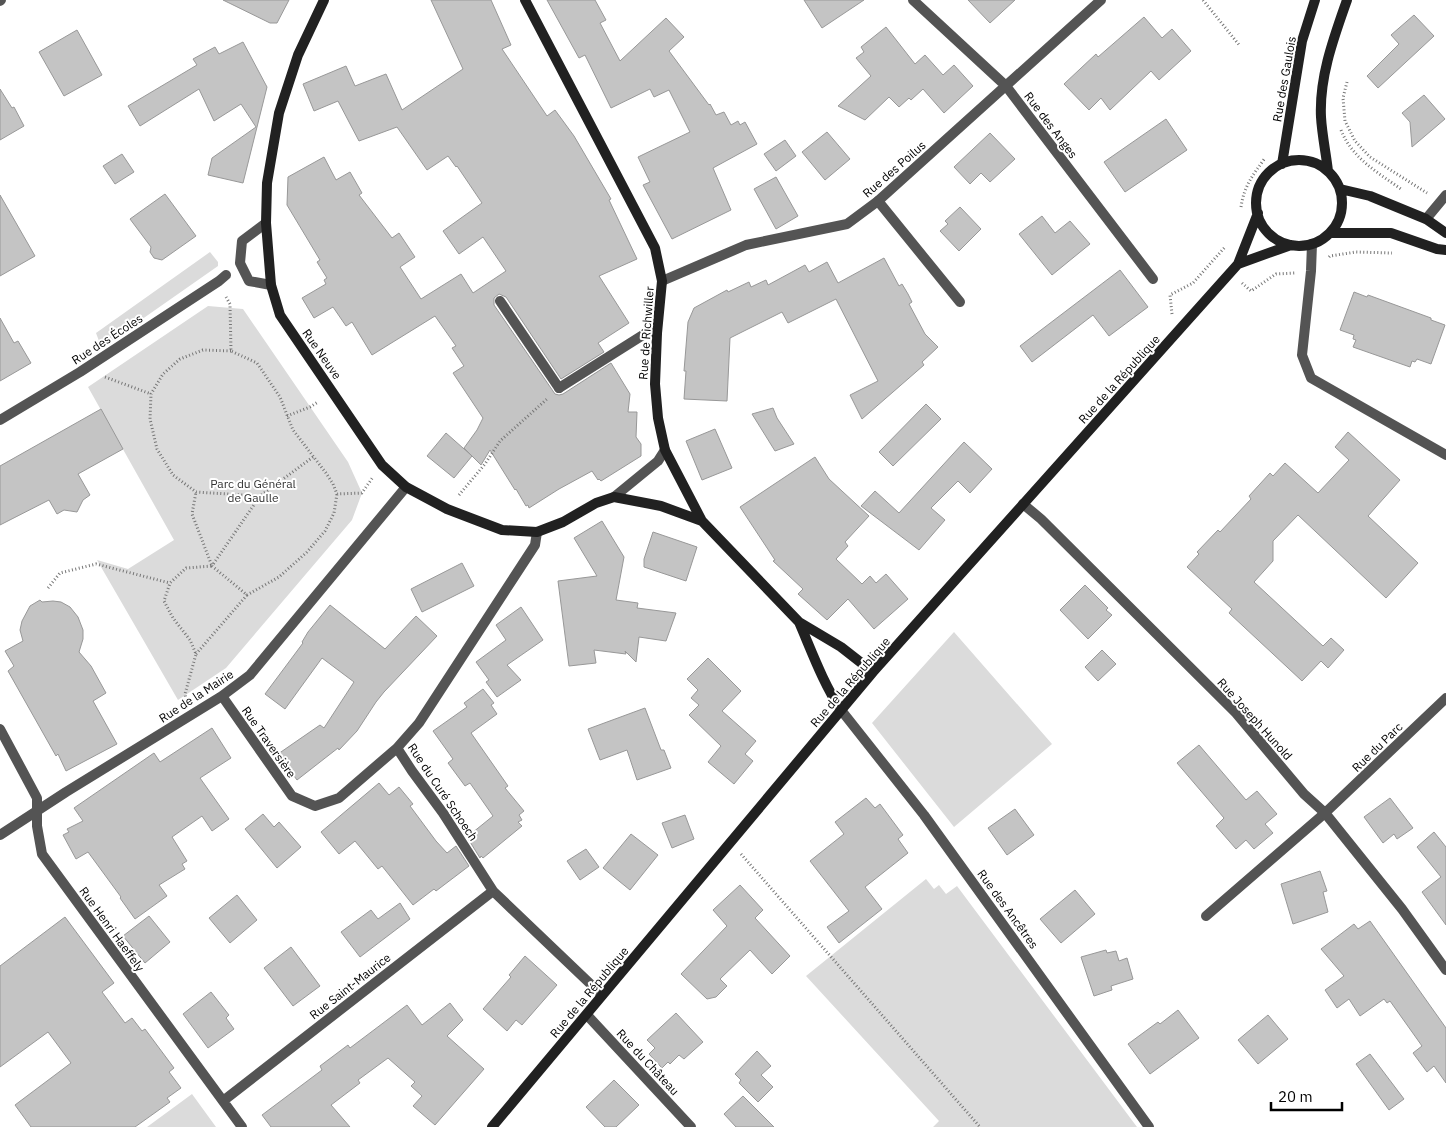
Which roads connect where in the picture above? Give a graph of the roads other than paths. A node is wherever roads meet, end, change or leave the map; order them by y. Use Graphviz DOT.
graph roads {
  1 [pos="324,0"];
  2 [pos="525,0"];
  3 [pos="913,0"];
  4 [pos="1101,0"];
  5 [pos="1315,0"];
  6 [pos="1347,0"];
  7 [pos="1006,86"];
  8 [pos="1282,164"];
  9 [pos="1328,171"];
  10 [pos="1340,190"];
  11 [pos="1443,198"];
  12 [pos="878,201"];
  13 [pos="1258,213"];
  14 [pos="1426,218"];
  15 [pos="266,223"];
  16 [pos="1330,233"];
  17 [pos="1446,233"];
  18 [pos="1312,244"];
  19 [pos="1291,245"];
  20 [pos="1446,250"];
  21 [pos="1238,264"];
  22 [pos="222,278"];
  23 [pos="1153,279"];
  24 [pos="662,281"];
  25 [pos="271,285"];
  26 [pos="500,301"];
  27 [pos="960,302"];
  28 [pos="657,332"];
  29 [pos="0,420"];
  30 [pos="665,450"];
  31 [pos="1446,455"];
  32 [pos="406,488"];
  33 [pos="614,497"];
  34 [pos="1024,504"];
  35 [pos="702,521"];
  36 [pos="538,532"];
  37 [pos="799,622"];
  38 [pos="873,672"];
  39 [pos="222,696"];
  40 [pos="1446,698"];
  41 [pos="841,710"];
  42 [pos="0,729"];
  43 [pos="397,748"];
  44 [pos="37,812"];
  45 [pos="1325,813"];
  46 [pos="0,835"];
  47 [pos="493,891"];
  48 [pos="1206,916"];
  49 [pos="1446,970"];
  50 [pos="602,995"];
  51 [pos="587,1015"];
  52 [pos="223,1101"];
  53 [pos="242,1127"];
  54 [pos="492,1127"];
  55 [pos="690,1127"];
  56 [pos="1149,1127"];
  1 -- 15 [label="main road, Rue Neuve"];
  2 -- 24 [label="main road, Rue de Richwiller"];
  3 -- 7 [label="street, Rue des Anges"];
  4 -- 7 [label="street, Rue des Poilus"];
  5 -- 8 [label="main road, Rue des Gaulois"];
  6 -- 9 [label="main road"];
  7 -- 12 [label="street, Rue des Poilus"];
  7 -- 23 [label="street, Rue des Anges"];
  8 -- 9 [label="main road"];
  8 -- 13 [label="main road"];
  9 -- 10 [label="main road"];
  10 -- 14 [label="main road"];
  10 -- 16 [label="main road"];
  11 -- 14 [label="street"];
  12 -- 24 [label="street, Rue des Poilus"];
  12 -- 27 [label="street"];
  13 -- 19 [label="main road"];
  13 -- 21 [label="main road, Rue de la République"];
  14 -- 17 [label="main road"];
  15 -- 25 [label="main road, Rue Neuve"];
  15 -- 25 [label="street"];
  16 -- 18 [label="main road"];
  16 -- 20 [label="main road"];
  18 -- 19 [label="main road"];
  18 -- 31 [label="street"];
  19 -- 21 [label="main road, Rue de la République"];
  21 -- 34 [label="main road, Rue de la République"];
  22 -- 29 [label="street, Rue des Écoles"];
  24 -- 28 [label="main road, Rue de Richwiller"];
  25 -- 32 [label="main road, Rue Neuve"];
  26 -- 28 [label="street"];
  28 -- 30 [label="main road, Rue de Richwiller"];
  30 -- 33 [label="street, Rue Neuve"];
  30 -- 35 [label="main road, Rue de Richwiller"];
  32 -- 36 [label="main road, Rue Neuve"];
  32 -- 39 [label="street, Rue de la Mairie"];
  33 -- 35 [label="main road"];
  33 -- 36 [label="main road, Rue Neuve"];
  34 -- 38 [label="main road, Rue de la République"];
  34 -- 45 [label="street, Rue Joseph Hunold"];
  35 -- 37 [label="main road, Rue de Richwiller"];
  36 -- 43 [label="street, Rue du Curé Schoech"];
  37 -- 38 [label="main road, Rue de Richwiller"];
  37 -- 41 [label="main road, Rue de Richwiller"];
  38 -- 41 [label="main road, Rue de la République"];
  39 -- 43 [label="street, Rue Traversière"];
  39 -- 44 [label="street, Rue de la Mairie"];
  40 -- 45 [label="street, Rue du Parc"];
  41 -- 50 [label="main road, Rue de la République"];
  41 -- 56 [label="street, Rue des Ancêtres"];
  42 -- 44 [label="street, Rue Henri Haeffely"];
  43 -- 47 [label="street, Rue du Curé Schoech"];
  44 -- 46 [label="street, Rue de la Mairie"];
  44 -- 52 [label="street, Rue Henri Haeffely"];
  45 -- 48 [label="street, Rue du Parc"];
  45 -- 49 [label="street, Rue Joseph Hunold"];
  47 -- 50 [label="street, Rue du Curé Schoech"];
  47 -- 52 [label="street, Rue Saint-Maurice"];
  50 -- 51 [label="main road, Rue de la République"];
  51 -- 54 [label="main road, Rue de la République"];
  51 -- 55 [label="street, Rue du Château"];
  52 -- 53 [label="street, Rue Henri Haeffely"];
}
